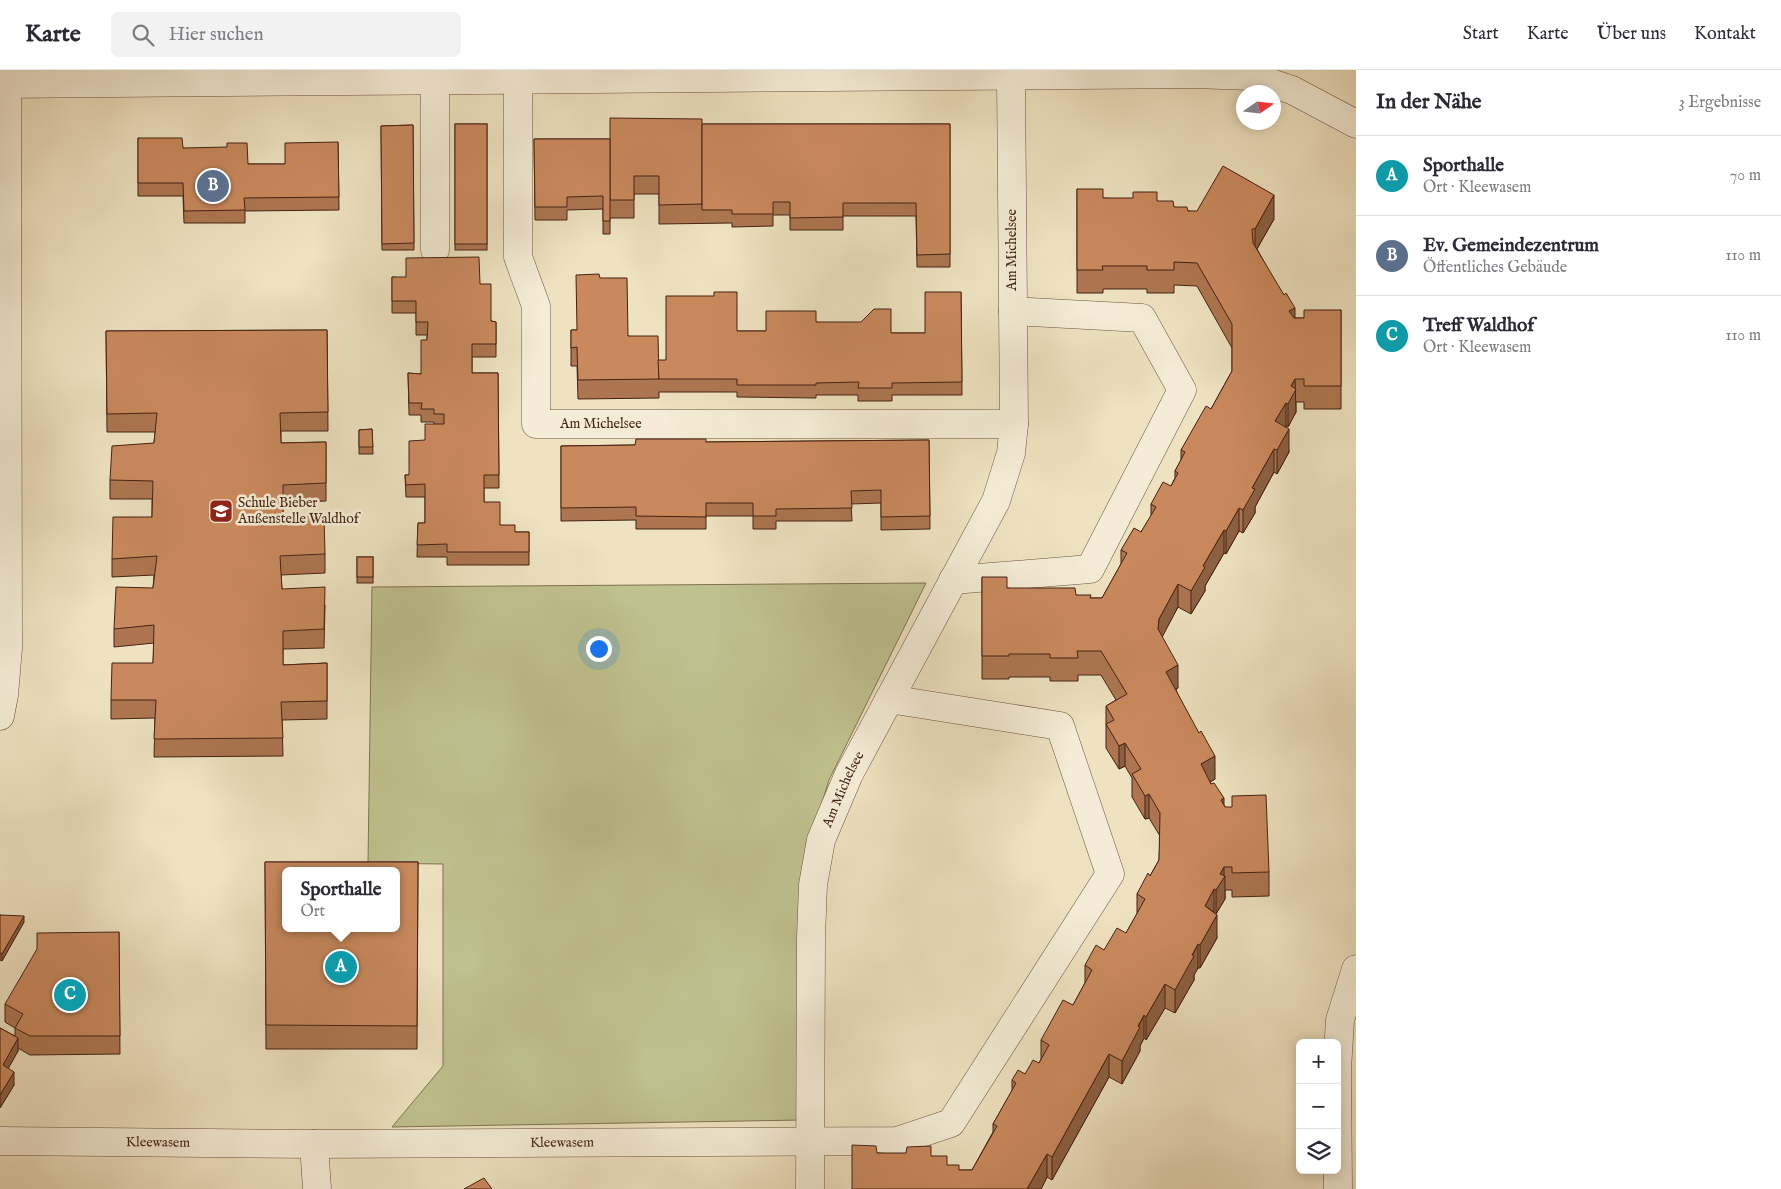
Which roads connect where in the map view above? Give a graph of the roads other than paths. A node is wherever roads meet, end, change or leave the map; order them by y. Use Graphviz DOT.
graph roads {
  1 [pos="1072,73"];
  2 [pos="1250,73"];
  3 [pos="518,75"];
  4 [pos="674,75"];
  5 [pos="375,76"];
  6 [pos="1011,77"];
  7 [pos="5,80"];
  8 [pos="435,81"];
  9 [pos="1356,124"];
  10 [pos="435,250"];
  11 [pos="1013,311"];
  12 [pos="1014,424"];
  13 [pos="953,580"];
  14 [pos="889,700"];
  15 [pos="0,716"];
  16 [pos="1356,969"];
  17 [pos="0,1141"];
  18 [pos="810,1141"];
  19 [pos="314,1144"];
  20 [pos="317,1189"];
  21 [pos="810,1189"];
  22 [pos="1338,1189"];
  1 -- 2 [label="street"];
  1 -- 6 [label="street"];
  2 -- 9 [label="street"];
  3 -- 4 [label="street"];
  3 -- 8 [label="street"];
  3 -- 12 [label="street, Am Michelsee"];
  4 -- 6 [label="street"];
  5 -- 7 [label="street"];
  5 -- 8 [label="street"];
  6 -- 11 [label="street, Am Michelsee"];
  7 -- 15 [label="street"];
  8 -- 10 [label="street"];
  11 -- 12 [label="street, Am Michelsee"];
  11 -- 13 [label="street"];
  12 -- 13 [label="street, Am Michelsee"];
  13 -- 14 [label="street, Am Michelsee"];
  14 -- 18 [label="street, Am Michelsee"];
  14 -- 18 [label="street, Kleewasem"];
  16 -- 22 [label="street"];
  17 -- 19 [label="street, Kleewasem"];
  18 -- 19 [label="street, Kleewasem"];
  18 -- 21 [label="street, Am Michelsee"];
  19 -- 20 [label="street"];
}
